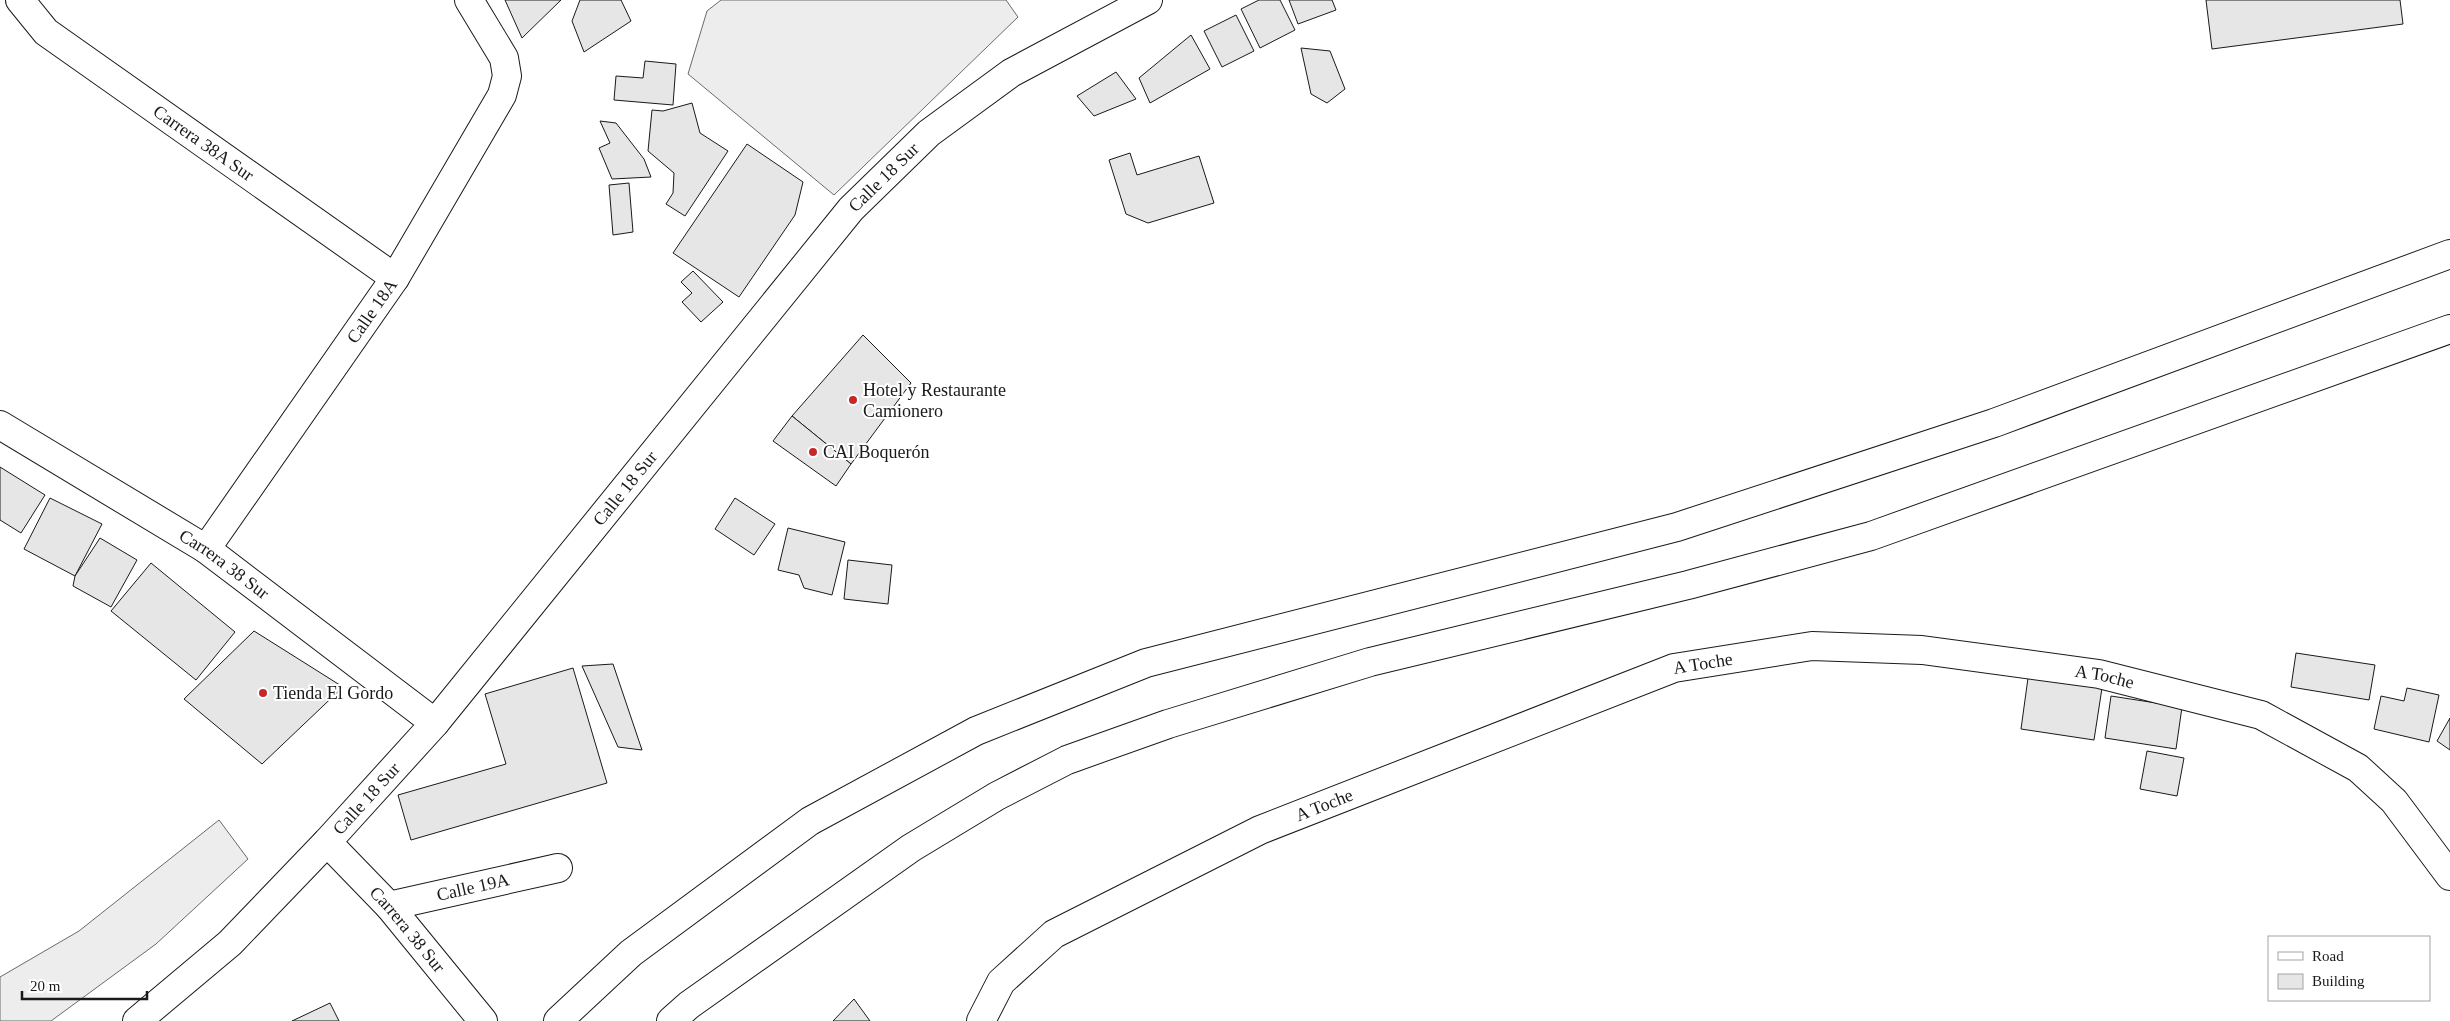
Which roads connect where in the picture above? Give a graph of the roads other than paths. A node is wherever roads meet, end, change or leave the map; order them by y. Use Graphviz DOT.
graph roads {
  1 [pos="20,0"];
  2 [pos="469,0"];
  3 [pos="1148,0"];
  4 [pos="2450,254"];
  5 [pos="395,278"];
  6 [pos="2450,329"];
  7 [pos="0,425"];
  8 [pos="206,549"];
  9 [pos="435,723"];
  10 [pos="328,842"];
  11 [pos="558,868"];
  12 [pos="2450,876"];
  13 [pos="389,906"];
  14 [pos="482,1019"];
  15 [pos="137,1021"];
  16 [pos="558,1021"];
  17 [pos="671,1021"];
  18 [pos="981,1021"];
  1 -- 5 [label="main road, Carrera 38A Sur"];
  2 -- 5 [label="main road, Calle 18A"];
  3 -- 9 [label="main road, Calle 18 Sur"];
  4 -- 16 [label="main road"];
  5 -- 8 [label="main road, Calle 18A"];
  6 -- 17 [label="main road"];
  7 -- 8 [label="main road, Carrera 38 Sur"];
  8 -- 9 [label="main road, Carrera 38 Sur"];
  9 -- 10 [label="main road, Calle 18 Sur"];
  10 -- 13 [label="main road, Carrera 38 Sur"];
  10 -- 15 [label="main road, Calle 18 Sur"];
  11 -- 13 [label="main road, Calle 19A"];
  12 -- 18 [label="main road, A Toche"];
  13 -- 14 [label="main road, Carrera 38 Sur"];
}
